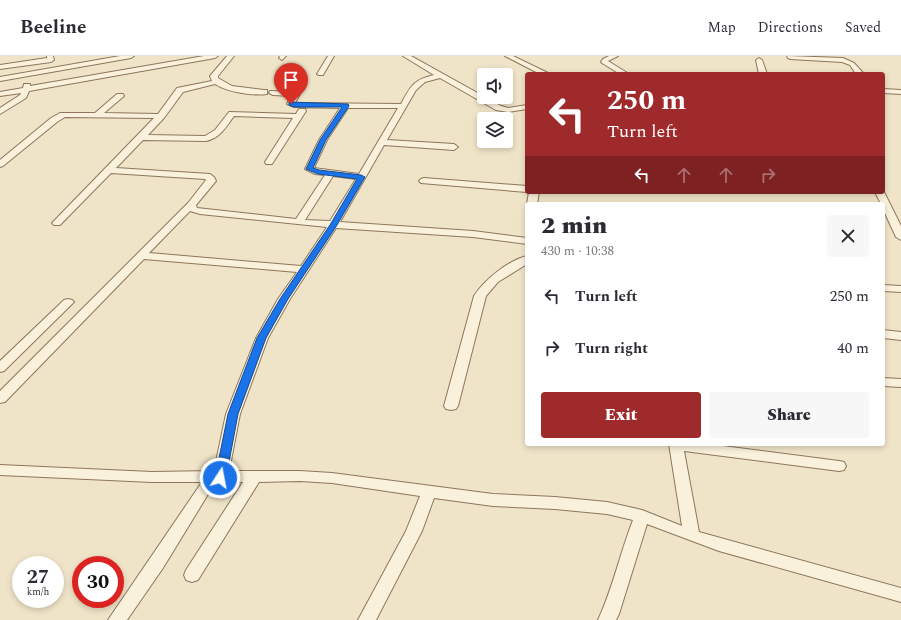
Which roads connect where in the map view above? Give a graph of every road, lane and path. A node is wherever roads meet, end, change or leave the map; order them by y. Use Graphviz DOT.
graph roads {
  1 [pos="102,56"];
  2 [pos="131,56"];
  3 [pos="215,56"];
  4 [pos="231,56"];
  5 [pos="332,56"];
  6 [pos="406,56"];
  7 [pos="508,56"];
  8 [pos="615,56"];
  9 [pos="790,57"];
  10 [pos="50,58"];
  11 [pos="759,60"];
  12 [pos="0,67"];
  13 [pos="542,72"];
  14 [pos="622,72"];
  15 [pos="762,72"];
  16 [pos="858,72"];
  17 [pos="321,74"];
  18 [pos="23,75"];
  19 [pos="442,75"];
  20 [pos="0,79"];
  21 [pos="216,82"];
  22 [pos="27,89"];
  23 [pos="885,91"];
  24 [pos="264,92"];
  25 [pos="901,92"];
  26 [pos="273,93"];
  27 [pos="0,94"];
  28 [pos="120,96"];
  29 [pos="306,105"];
  30 [pos="346,106"];
  31 [pos="402,106"];
  32 [pos="525,107"];
  33 [pos="0,112"];
  34 [pos="97,115"];
  35 [pos="161,116"];
  36 [pos="298,116"];
  37 [pos="141,137"];
  38 [pos="382,142"];
  39 [pos="454,147"];
  40 [pos="269,162"];
  41 [pos="0,164"];
  42 [pos="107,170"];
  43 [pos="330,174"];
  44 [pos="361,177"];
  45 [pos="424,181"];
  46 [pos="525,189"];
  47 [pos="885,203"];
  48 [pos="191,205"];
  49 [pos="299,222"];
  50 [pos="57,223"];
  51 [pos="333,225"];
  52 [pos="901,237"];
  53 [pos="525,241"];
  54 [pos="142,256"];
  55 [pos="525,260"];
  56 [pos="303,269"];
  57 [pos="885,288"];
  58 [pos="901,289"];
  59 [pos="68,302"];
  60 [pos="885,334"];
  61 [pos="901,336"];
  62 [pos="0,368"];
  63 [pos="885,382"];
  64 [pos="901,383"];
  65 [pos="0,399"];
  66 [pos="451,406"];
  67 [pos="676,446"];
  68 [pos="684,446"];
  69 [pos="839,466"];
  70 [pos="0,470"];
  71 [pos="254,477"];
  72 [pos="220,478"];
  73 [pos="429,492"];
  74 [pos="642,516"];
  75 [pos="692,536"];
  76 [pos="192,575"];
  77 [pos="901,595"];
  78 [pos="117,620"];
  79 [pos="367,620"];
  80 [pos="607,620"];
  1 -- 10 [label="street"];
  2 -- 18 [label="street"];
  3 -- 22 [label="street"];
  4 -- 21 [label="street"];
  5 -- 17 [label="street"];
  6 -- 19 [label="street"];
  7 -- 13 [label="street"];
  8 -- 14 [label="street"];
  9 -- 16 [label="street"];
  10 -- 12 [label="street"];
  11 -- 15 [label="street"];
  18 -- 20 [label="street"];
  18 -- 22 [label="street"];
  19 -- 31 [label="street"];
  19 -- 32 [label="street"];
  21 -- 24 [label="street"];
  21 -- 35 [label="street"];
  22 -- 27 [label="street"];
  22 -- 33 [label="street"];
  23 -- 25 [label="street"];
  26 -- 29 [label="street"];
  28 -- 34 [label="street"];
  29 -- 30 [label="street"];
  29 -- 36 [label="street"];
  30 -- 31 [label="street"];
  30 -- 43 [label="street"];
  31 -- 38 [label="street"];
  34 -- 35 [label="street"];
  34 -- 41 [label="street"];
  35 -- 37 [label="street"];
  36 -- 37 [label="street"];
  36 -- 40 [label="street"];
  37 -- 42 [label="street"];
  38 -- 39 [label="street"];
  38 -- 44 [label="street"];
  42 -- 48 [label="street"];
  42 -- 50 [label="street"];
  43 -- 44 [label="street"];
  43 -- 49 [label="street"];
  44 -- 51 [label="street"];
  45 -- 46 [label="street"];
  47 -- 52 [label="street"];
  48 -- 49 [label="street"];
  48 -- 54 [label="street"];
  49 -- 51 [label="street"];
  51 -- 53 [label="street"];
  51 -- 56 [label="street"];
  54 -- 56 [label="street"];
  54 -- 65 [label="street"];
  55 -- 66 [label="street"];
  56 -- 72 [label="street"];
  57 -- 58 [label="street"];
  59 -- 62 [label="street"];
  60 -- 61 [label="street"];
  63 -- 64 [label="street"];
  67 -- 75 [label="street"];
  68 -- 69 [label="street"];
  70 -- 72 [label="street"];
  71 -- 72 [label="street"];
  71 -- 73 [label="street"];
  71 -- 76 [label="street"];
  72 -- 78 [label="street"];
  73 -- 74 [label="street"];
  73 -- 79 [label="street"];
  74 -- 75 [label="street"];
  74 -- 80 [label="street"];
  75 -- 77 [label="street"];
}
